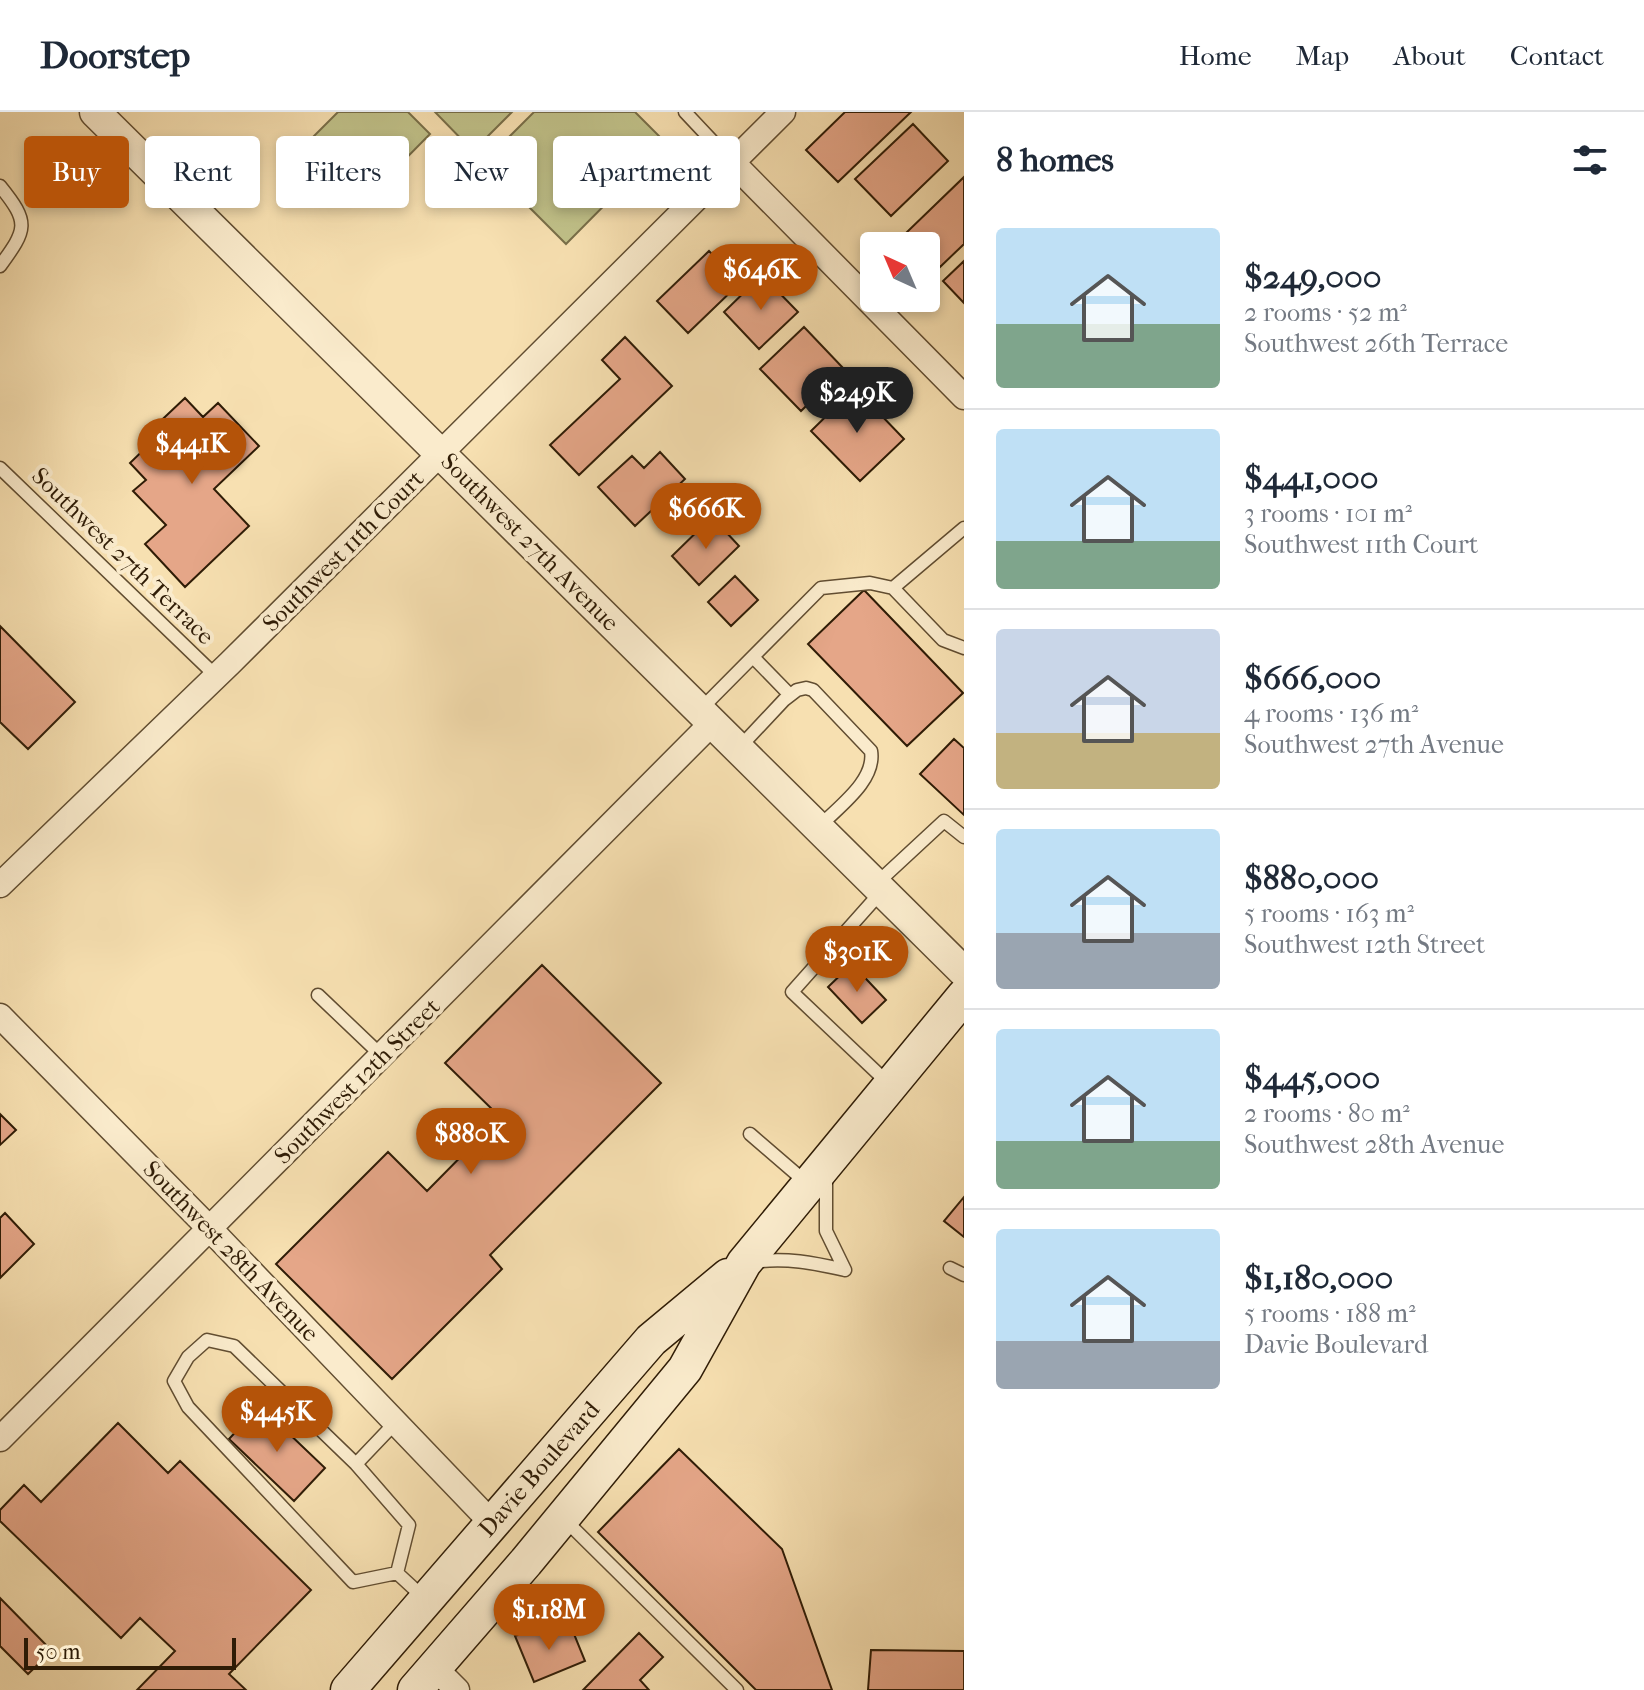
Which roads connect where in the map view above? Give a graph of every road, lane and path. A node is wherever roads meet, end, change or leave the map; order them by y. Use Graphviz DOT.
graph roads {
  1 [pos="95,112"];
  2 [pos="685,112"];
  3 [pos="783,112"];
  4 [pos="708,136"];
  5 [pos="740,154"];
  6 [pos="740,170"];
  7 [pos="0,186"];
  8 [pos="686,208"];
  9 [pos="0,266"];
  10 [pos="964,397"];
  11 [pos="441,454"];
  12 [pos="0,468"];
  13 [pos="964,528"];
  14 [pos="893,588"];
  15 [pos="964,648"];
  16 [pos="753,657"];
  17 [pos="216,676"];
  18 [pos="790,695"];
  19 [pos="706,716"];
  20 [pos="739,748"];
  21 [pos="819,827"];
  22 [pos="964,837"];
  23 [pos="0,885"];
  24 [pos="879,887"];
  25 [pos="964,972"];
  26 [pos="318,995"];
  27 [pos="964,996"];
  28 [pos="0,1016"];
  29 [pos="382,1056"];
  30 [pos="890,1085"];
  31 [pos="750,1134"];
  32 [pos="817,1174"];
  33 [pos="210,1229"];
  34 [pos="744,1263"];
  35 [pos="950,1268"];
  36 [pos="964,1275"];
  37 [pos="396,1422"];
  38 [pos="0,1439"];
  39 [pos="356,1464"];
  40 [pos="562,1518"];
  41 [pos="492,1523"];
  42 [pos="397,1573"];
  43 [pos="425,1599"];
  44 [pos="435,1682"];
  45 [pos="348,1690"];
  46 [pos="737,1690"];
  1 -- 11 [label="street, Southwest 27th Avenue"];
  2 -- 4 [label="lane"];
  3 -- 5 [label="street, Southwest 11th Court"];
  6 -- 10 [label="street"];
  7 -- 9 [label="lane"];
  8 -- 11 [label="street, Southwest 11th Court"];
  11 -- 17 [label="street, Southwest 11th Court"];
  11 -- 19 [label="street, Southwest 27th Avenue"];
  12 -- 17 [label="lane, Southwest 27th Terrace"];
  13 -- 14 [label="lane"];
  14 -- 15 [label="lane"];
  14 -- 16 [label="lane"];
  16 -- 18 [label="lane"];
  16 -- 19 [label="lane"];
  17 -- 23 [label="street, Southwest 11th Court"];
  18 -- 20 [label="lane"];
  18 -- 21 [label="lane"];
  19 -- 20 [label="street, Southwest 27th Avenue"];
  19 -- 29 [label="street, Southwest 12th Street"];
  20 -- 21 [label="street, Southwest 27th Avenue"];
  21 -- 24 [label="street, Southwest 27th Avenue"];
  22 -- 24 [label="lane"];
  24 -- 25 [label="street, Southwest 27th Avenue"];
  24 -- 30 [label="lane"];
  26 -- 29 [label="lane"];
  27 -- 30 [label="main road, Davie Boulevard"];
  28 -- 33 [label="street, Southwest 28th Avenue"];
  29 -- 33 [label="street, Southwest 12th Street"];
  30 -- 32 [label="main road, Davie Boulevard"];
  31 -- 32 [label="lane"];
  32 -- 34 [label="main road, Davie Boulevard"];
  32 -- 34 [label="lane"];
  33 -- 37 [label="street, Southwest 28th Avenue"];
  33 -- 38 [label="street, Southwest 12th Street"];
  34 -- 40 [label="main road, Davie Boulevard"];
  34 -- 41 [label="main road, Davie Boulevard"];
  35 -- 36 [label="lane"];
  37 -- 39 [label="lane"];
  37 -- 41 [label="street, Southwest 28th Avenue"];
  39 -- 42 [label="lane"];
  39 -- 42 [label="lane"];
  40 -- 44 [label="main road, Davie Boulevard"];
  40 -- 46 [label="lane"];
  41 -- 43 [label="main road, Davie Boulevard"];
  41 -- 44 [label="main road"];
  42 -- 43 [label="lane"];
  43 -- 45 [label="main road, Davie Boulevard"];
}
